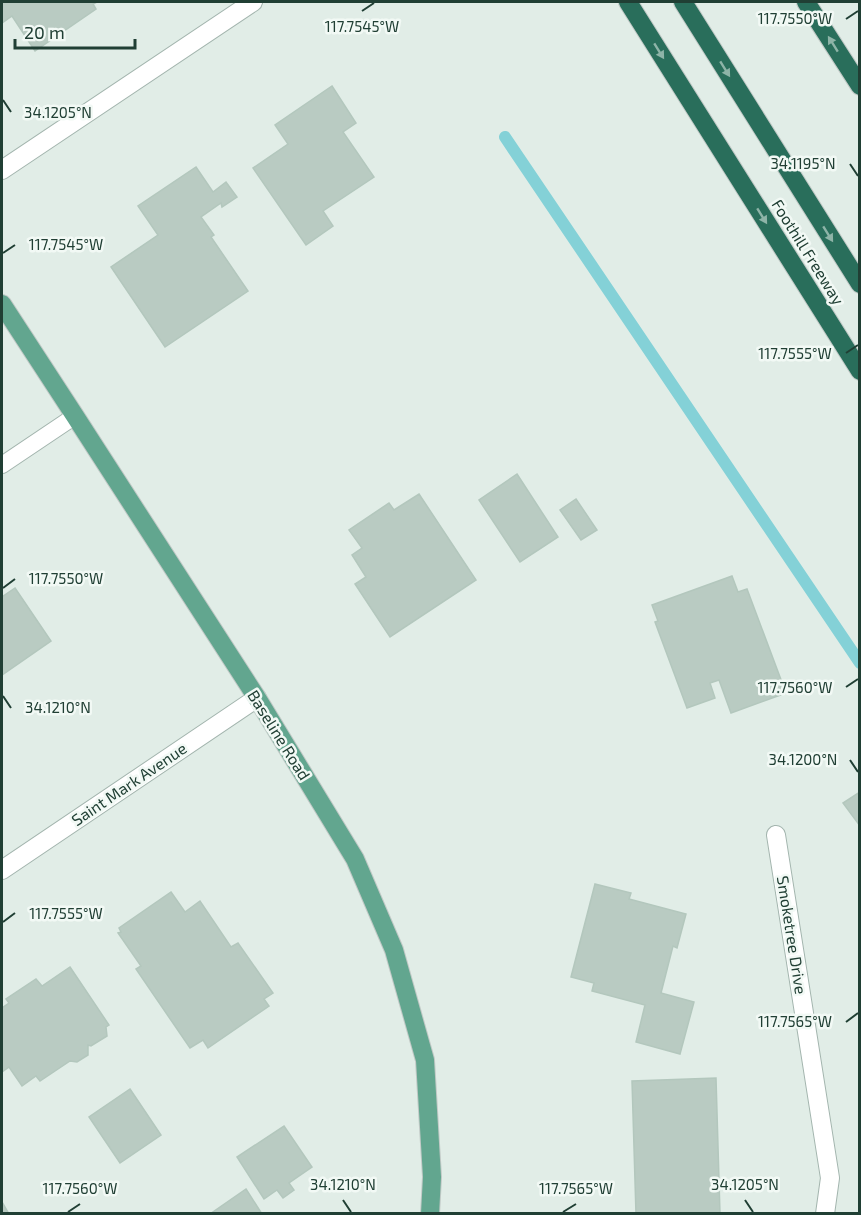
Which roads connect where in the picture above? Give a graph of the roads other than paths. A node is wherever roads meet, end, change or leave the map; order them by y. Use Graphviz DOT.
graph roads {
  1 [pos="252,2"];
  2 [pos="628,2"];
  3 [pos="682,2"];
  4 [pos="806,2"];
  5 [pos="860,86"];
  6 [pos="2,170"];
  7 [pos="860,284"];
  8 [pos="2,304"];
  9 [pos="860,371"];
  10 [pos="75,416"];
  11 [pos="2,465"];
  12 [pos="257,698"];
  13 [pos="776,835"];
  14 [pos="2,870"];
  15 [pos="430,1214"];
  16 [pos="825,1214"];
  1 -- 6 [label="street"];
  2 -- 9 [label="highway, Foothill Freeway, one-way"];
  3 -- 7 [label="highway, one-way"];
  5 -- 4 [label="highway, one-way"];
  8 -- 10 [label="main road, Baseline Road"];
  10 -- 11 [label="lane"];
  10 -- 12 [label="main road, Baseline Road"];
  12 -- 14 [label="street, Saint Mark Avenue"];
  12 -- 15 [label="main road, Baseline Road"];
  13 -- 16 [label="street, Smoketree Drive"];
}
